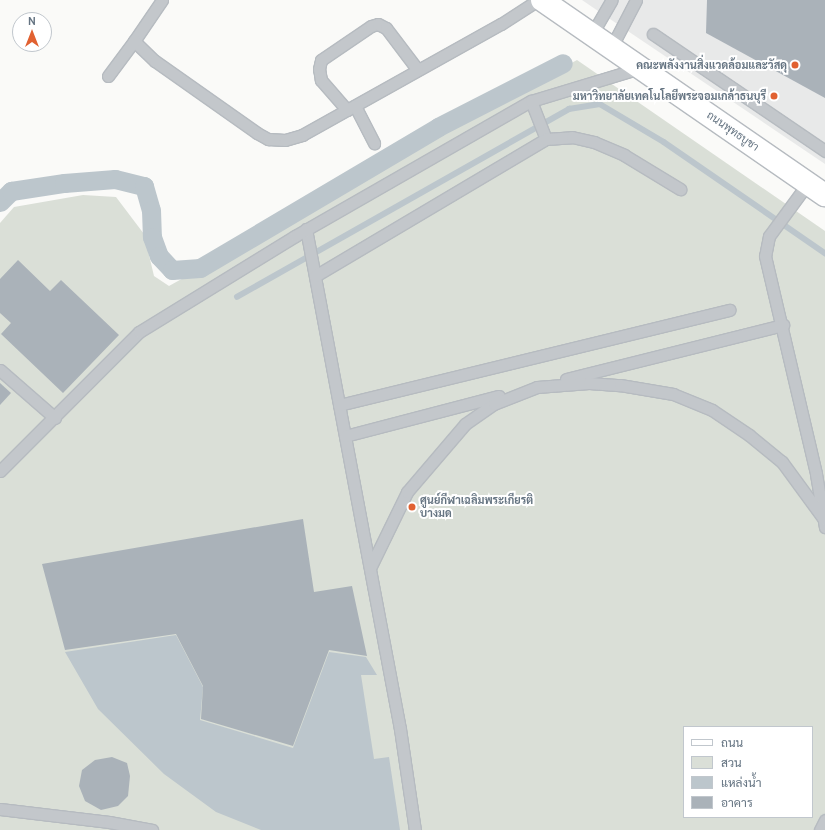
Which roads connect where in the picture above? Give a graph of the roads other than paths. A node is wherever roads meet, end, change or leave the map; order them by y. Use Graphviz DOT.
graph roads {
  1 [pos="162,0"];
  2 [pos="538,0"];
  3 [pos="542,0"];
  4 [pos="612,0"];
  5 [pos="636,0"];
  6 [pos="592,34"];
  7 [pos="653,34"];
  8 [pos="134,41"];
  9 [pos="611,48"];
  10 [pos="642,68"];
  11 [pos="417,69"];
  12 [pos="108,76"];
  13 [pos="531,101"];
  14 [pos="351,108"];
  15 [pos="544,134"];
  16 [pos="374,143"];
  17 [pos="825,151"];
  18 [pos="680,189"];
  19 [pos="817,189"];
  20 [pos="306,229"];
  21 [pos="315,276"];
  22 [pos="730,310"];
  23 [pos="783,325"];
  24 [pos="0,370"];
  25 [pos="537,387"];
  26 [pos="339,405"];
  27 [pos="55,418"];
  28 [pos="345,436"];
  29 [pos="0,471"];
  30 [pos="820,473"];
  31 [pos="824,522"];
  32 [pos="370,568"];
  33 [pos="0,809"];
  34 [pos="825,820"];
  35 [pos="152,830"];
  36 [pos="415,830"];
  37 [pos="820,830"];
  1 -- 8 [label="lane"];
  2 -- 11 [label="lane"];
  3 -- 6 [label="main road, ถนนพุทธบูชา"];
  4 -- 6 [label="lane"];
  5 -- 9 [label="lane"];
  6 -- 9 [label="main road, ถนนพุทธบูชา"];
  7 -- 17 [label="lane"];
  8 -- 12 [label="lane"];
  8 -- 14 [label="lane"];
  9 -- 10 [label="main road, ถนนพุทธบูชา"];
  10 -- 13 [label="lane"];
  10 -- 19 [label="main road, ถนนพุทธบูชา"];
  11 -- 14 [label="lane"];
  11 -- 14 [label="lane"];
  13 -- 15 [label="lane"];
  13 -- 20 [label="lane"];
  14 -- 16 [label="lane"];
  15 -- 18 [label="lane"];
  15 -- 21 [label="lane"];
  19 -- 23 [label="lane"];
  20 -- 21 [label="lane"];
  20 -- 27 [label="lane"];
  21 -- 26 [label="lane"];
  22 -- 26 [label="lane"];
  23 -- 25 [label="lane"];
  23 -- 30 [label="lane"];
  24 -- 27 [label="lane"];
  25 -- 28 [label="lane"];
  25 -- 31 [label="lane"];
  25 -- 32 [label="lane"];
  26 -- 28 [label="lane"];
  27 -- 29 [label="lane"];
  28 -- 32 [label="lane"];
  30 -- 31 [label="lane"];
  32 -- 36 [label="lane"];
  33 -- 35 [label="lane"];
  34 -- 37 [label="lane"];
}
